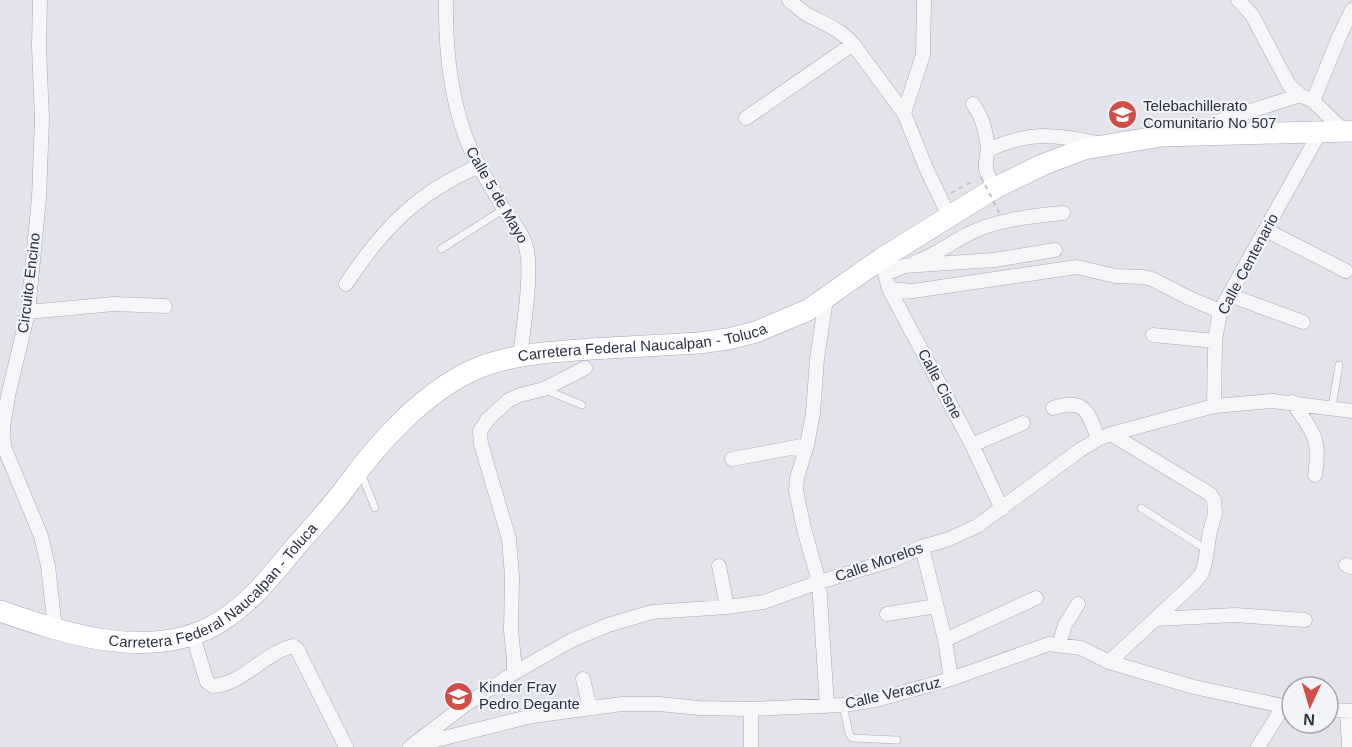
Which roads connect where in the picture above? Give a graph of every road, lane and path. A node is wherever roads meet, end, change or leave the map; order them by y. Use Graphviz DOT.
graph roads {
  1 [pos="40,0"];
  2 [pos="446,0"];
  3 [pos="789,0"];
  4 [pos="924,0"];
  5 [pos="1238,0"];
  6 [pos="1352,10"];
  7 [pos="853,44"];
  8 [pos="1300,95"];
  9 [pos="1313,101"];
  10 [pos="973,104"];
  11 [pos="904,113"];
  12 [pos="746,118"];
  13 [pos="1348,131"];
  14 [pos="1320,132"];
  15 [pos="1215,134"];
  16 [pos="1104,144"];
  17 [pos="988,150"];
  18 [pos="479,166"];
  19 [pos="988,182"];
  20 [pos="945,207"];
  21 [pos="504,209"];
  22 [pos="1063,213"];
  23 [pos="1001,216"];
  24 [pos="1266,230"];
  25 [pos="441,249"];
  26 [pos="1055,250"];
  27 [pos="883,266"];
  28 [pos="904,266"];
  29 [pos="1346,271"];
  30 [pos="346,284"];
  31 [pos="889,289"];
  32 [pos="1229,295"];
  33 [pos="826,299"];
  34 [pos="165,306"];
  35 [pos="1220,311"];
  36 [pos="28,312"];
  37 [pos="1303,322"];
  38 [pos="1153,335"];
  39 [pos="1215,341"];
  40 [pos="520,356"];
  41 [pos="1339,364"];
  42 [pos="585,368"];
  43 [pos="544,389"];
  44 [pos="1292,402"];
  45 [pos="582,405"];
  46 [pos="1214,406"];
  47 [pos="1332,407"];
  48 [pos="1053,408"];
  49 [pos="1352,411"];
  50 [pos="1023,423"];
  51 [pos="1104,436"];
  52 [pos="972,444"];
  53 [pos="807,445"];
  54 [pos="732,459"];
  55 [pos="359,468"];
  56 [pos="1315,475"];
  57 [pos="375,508"];
  58 [pos="1142,508"];
  59 [pos="1002,509"];
  60 [pos="922,547"];
  61 [pos="1207,550"];
  62 [pos="719,566"];
  63 [pos="819,582"];
  64 [pos="1036,598"];
  65 [pos="1078,604"];
  66 [pos="936,606"];
  67 [pos="727,607"];
  68 [pos="0,611"];
  69 [pos="887,614"];
  70 [pos="1156,619"];
  71 [pos="1305,620"];
  72 [pos="55,628"];
  73 [pos="192,633"];
  74 [pos="945,640"];
  75 [pos="1059,644"];
  76 [pos="1109,662"];
  77 [pos="514,673"];
  78 [pos="583,679"];
  79 [pos="951,679"];
  80 [pos="843,705"];
  81 [pos="1280,705"];
  82 [pos="827,706"];
  83 [pos="590,708"];
  84 [pos="751,709"];
  85 [pos="1349,711"];
  86 [pos="1280,718"];
  87 [pos="897,740"];
  88 [pos="346,747"];
  89 [pos="411,747"];
  90 [pos="751,747"];
  91 [pos="1258,747"];
  92 [pos="1349,747"];
  1 -- 36 [label="street, Circuito Encino"];
  2 -- 18 [label="street, Calle 5 de Mayo"];
  3 -- 7 [label="street"];
  4 -- 11 [label="street"];
  5 -- 8 [label="street"];
  6 -- 9 [label="street"];
  7 -- 11 [label="street"];
  7 -- 12 [label="street"];
  8 -- 9 [label="street"];
  8 -- 15 [label="street"];
  9 -- 13 [label="street"];
  10 -- 17 [label="street"];
  11 -- 20 [label="street"];
  13 -- 14 [label="main road, Carretera Federal Naucalpan - Toluca"];
  14 -- 15 [label="main road, Carretera Federal Naucalpan - Toluca"];
  14 -- 24 [label="street, Calle Centenario"];
  15 -- 16 [label="main road, Carretera Federal Naucalpan - Toluca"];
  16 -- 17 [label="street"];
  16 -- 19 [label="main road, Carretera Federal Naucalpan - Toluca"];
  17 -- 19 [label="street"];
  18 -- 21 [label="street, Calle 5 de Mayo"];
  18 -- 30 [label="street"];
  19 -- 20 [label="main road, Carretera Federal Naucalpan - Toluca"];
  19 -- 20 [label="path"];
  19 -- 23 [label="path, bridge"];
  20 -- 27 [label="main road, Carretera Federal Naucalpan - Toluca"];
  21 -- 25 [label="lane"];
  21 -- 40 [label="street, Calle 5 de Mayo"];
  22 -- 28 [label="street"];
  24 -- 29 [label="street"];
  24 -- 32 [label="street, Calle Centenario"];
  26 -- 28 [label="street"];
  27 -- 28 [label="street"];
  27 -- 31 [label="street, Calle Cisne"];
  27 -- 33 [label="main road, Carretera Federal Naucalpan - Toluca"];
  31 -- 35 [label="street"];
  31 -- 52 [label="street, Calle Cisne"];
  32 -- 35 [label="street, Calle Centenario"];
  32 -- 37 [label="street"];
  33 -- 40 [label="main road, Carretera Federal Naucalpan - Toluca"];
  33 -- 53 [label="street"];
  34 -- 36 [label="street"];
  35 -- 39 [label="street, Calle Centenario"];
  36 -- 72 [label="street, Circuito Encino"];
  38 -- 39 [label="street"];
  39 -- 46 [label="street, Calle Centenario"];
  40 -- 55 [label="main road, Carretera Federal Naucalpan - Toluca"];
  41 -- 47 [label="lane"];
  42 -- 43 [label="street"];
  43 -- 45 [label="lane"];
  43 -- 77 [label="street"];
  44 -- 46 [label="street, Calle Morelos"];
  44 -- 47 [label="street, Calle Morelos"];
  44 -- 56 [label="street"];
  46 -- 51 [label="street, Calle Morelos"];
  47 -- 49 [label="street, Calle Morelos"];
  48 -- 51 [label="street"];
  50 -- 52 [label="street"];
  51 -- 59 [label="street, Calle Morelos"];
  51 -- 61 [label="street"];
  52 -- 59 [label="street, Calle Cisne"];
  53 -- 54 [label="street"];
  53 -- 63 [label="street"];
  55 -- 57 [label="lane"];
  55 -- 73 [label="main road, Carretera Federal Naucalpan - Toluca"];
  58 -- 61 [label="lane"];
  59 -- 60 [label="street, Calle Morelos"];
  60 -- 63 [label="street, Calle Morelos"];
  60 -- 66 [label="street"];
  61 -- 70 [label="street"];
  62 -- 67 [label="street"];
  63 -- 67 [label="street, Calle Morelos"];
  63 -- 82 [label="street"];
  64 -- 74 [label="street"];
  65 -- 75 [label="street"];
  66 -- 69 [label="street"];
  66 -- 74 [label="street"];
  67 -- 77 [label="street, Calle Morelos"];
  68 -- 72 [label="main road, Carretera Federal Naucalpan - Toluca"];
  70 -- 71 [label="street"];
  70 -- 76 [label="street"];
  72 -- 73 [label="main road, Carretera Federal Naucalpan - Toluca"];
  73 -- 88 [label="street"];
  74 -- 79 [label="street"];
  75 -- 76 [label="street, Calle Veracruz"];
  75 -- 79 [label="street, Calle Veracruz"];
  76 -- 81 [label="street, Calle Veracruz"];
  77 -- 89 [label="street, Calle Morelos"];
  78 -- 83 [label="street"];
  79 -- 80 [label="street, Calle Veracruz"];
  80 -- 82 [label="street, Calle Veracruz"];
  80 -- 87 [label="lane"];
  82 -- 84 [label="street, Calle Veracruz"];
  83 -- 84 [label="street, Calle Veracruz"];
  83 -- 89 [label="street, Calle Veracruz"];
  84 -- 90 [label="street"];
  85 -- 92 [label="street"];
  86 -- 91 [label="street"];
}
